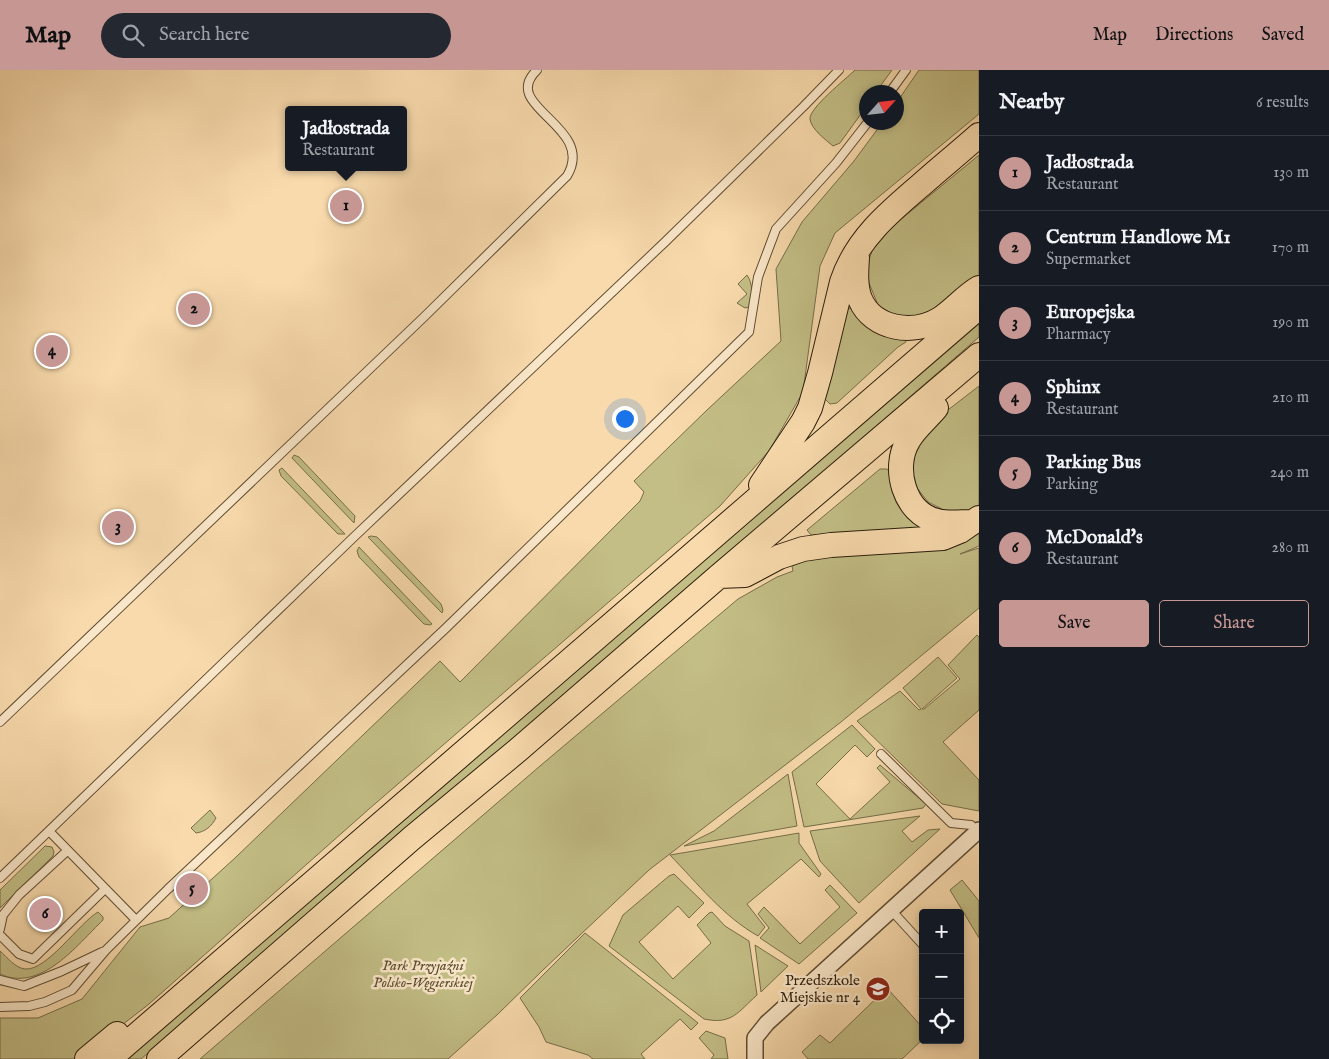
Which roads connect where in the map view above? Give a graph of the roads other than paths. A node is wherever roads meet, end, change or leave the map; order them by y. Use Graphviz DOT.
graph roads {
  1 [pos="537,70"];
  2 [pos="839,70"];
  3 [pos="906,70"];
  4 [pos="895,85"];
  5 [pos="862,130"];
  6 [pos="979,135"];
  7 [pos="858,248"];
  8 [pos="979,288"];
  9 [pos="979,307"];
  10 [pos="979,355"];
  11 [pos="946,384"];
  12 [pos="743,512"];
  13 [pos="975,520"];
  14 [pos="719,576"];
  15 [pos="0,722"];
  16 [pos="881,754"];
  17 [pos="49,831"];
  18 [pos="978,831"];
  19 [pos="67,851"];
  20 [pos="0,878"];
  21 [pos="105,889"];
  22 [pos="892,911"];
  23 [pos="136,920"];
  24 [pos="0,929"];
  25 [pos="0,935"];
  26 [pos="919,941"];
  27 [pos="106,950"];
  28 [pos="0,980"];
  29 [pos="0,1007"];
  30 [pos="158,1017"];
  31 [pos="87,1059"];
  32 [pos="109,1059"];
  33 [pos="159,1059"];
  34 [pos="755,1059"];
  1 -- 15 [label="lane"];
  2 -- 17 [label="lane"];
  3 -- 4 [label="lane"];
  5 -- 23 [label="lane"];
  6 -- 7 [label="main road"];
  7 -- 8 [label="main road"];
  7 -- 12 [label="main road"];
  9 -- 12 [label="main road"];
  10 -- 11 [label="main road"];
  11 -- 13 [label="main road"];
  11 -- 14 [label="main road"];
  12 -- 30 [label="main road"];
  13 -- 14 [label="main road"];
  14 -- 33 [label="main road"];
  16 -- 18 [label="lane"];
  17 -- 19 [label="lane"];
  17 -- 20 [label="lane"];
  18 -- 22 [label="street"];
  19 -- 21 [label="lane"];
  19 -- 24 [label="lane"];
  21 -- 23 [label="lane"];
  21 -- 25 [label="lane"];
  22 -- 26 [label="lane"];
  22 -- 34 [label="street"];
  23 -- 27 [label="lane"];
  27 -- 28 [label="lane"];
  27 -- 29 [label="lane"];
  30 -- 31 [label="main road"];
  30 -- 32 [label="main road"];
}
